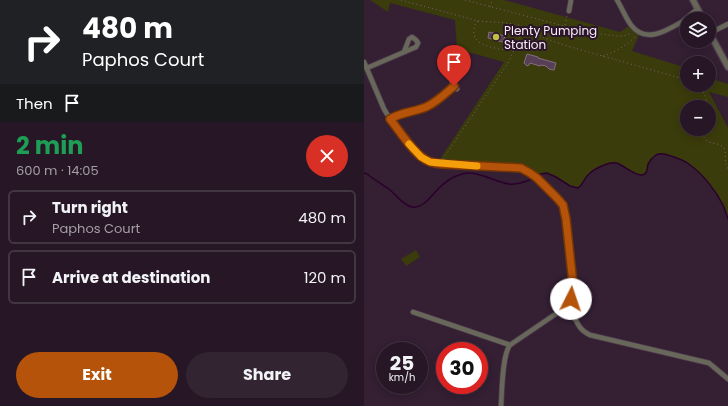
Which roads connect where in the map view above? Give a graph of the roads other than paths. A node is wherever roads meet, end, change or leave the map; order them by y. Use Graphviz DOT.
graph roads {
  1 [pos="571,0"];
  2 [pos="617,0"];
  3 [pos="689,0"];
  4 [pos="693,0"];
  5 [pos="569,11"];
  6 [pos="697,12"];
  7 [pos="697,12"];
  8 [pos="679,23"];
  9 [pos="728,24"];
  10 [pos="716,29"];
  11 [pos="716,45"];
  12 [pos="404,52"];
  13 [pos="364,62"];
  14 [pos="728,67"];
  15 [pos="367,68"];
  16 [pos="454,86"];
  17 [pos="390,119"];
  18 [pos="567,305"];
  19 [pos="413,312"];
  20 [pos="510,345"];
  21 [pos="728,379"];
  22 [pos="501,406"];
  1 -- 5 [label="street"];
  2 -- 8 [label="street"];
  3 -- 6 [label="street"];
  4 -- 7 [label="street"];
  9 -- 10 [label="street"];
  11 -- 14 [label="street"];
  12 -- 15 [label="street"];
  13 -- 15 [label="street"];
  15 -- 17 [label="street"];
  16 -- 17 [label="street"];
  17 -- 18 [label="street"];
  18 -- 20 [label="street"];
  18 -- 21 [label="street"];
  19 -- 20 [label="street"];
  20 -- 22 [label="street"];
}
